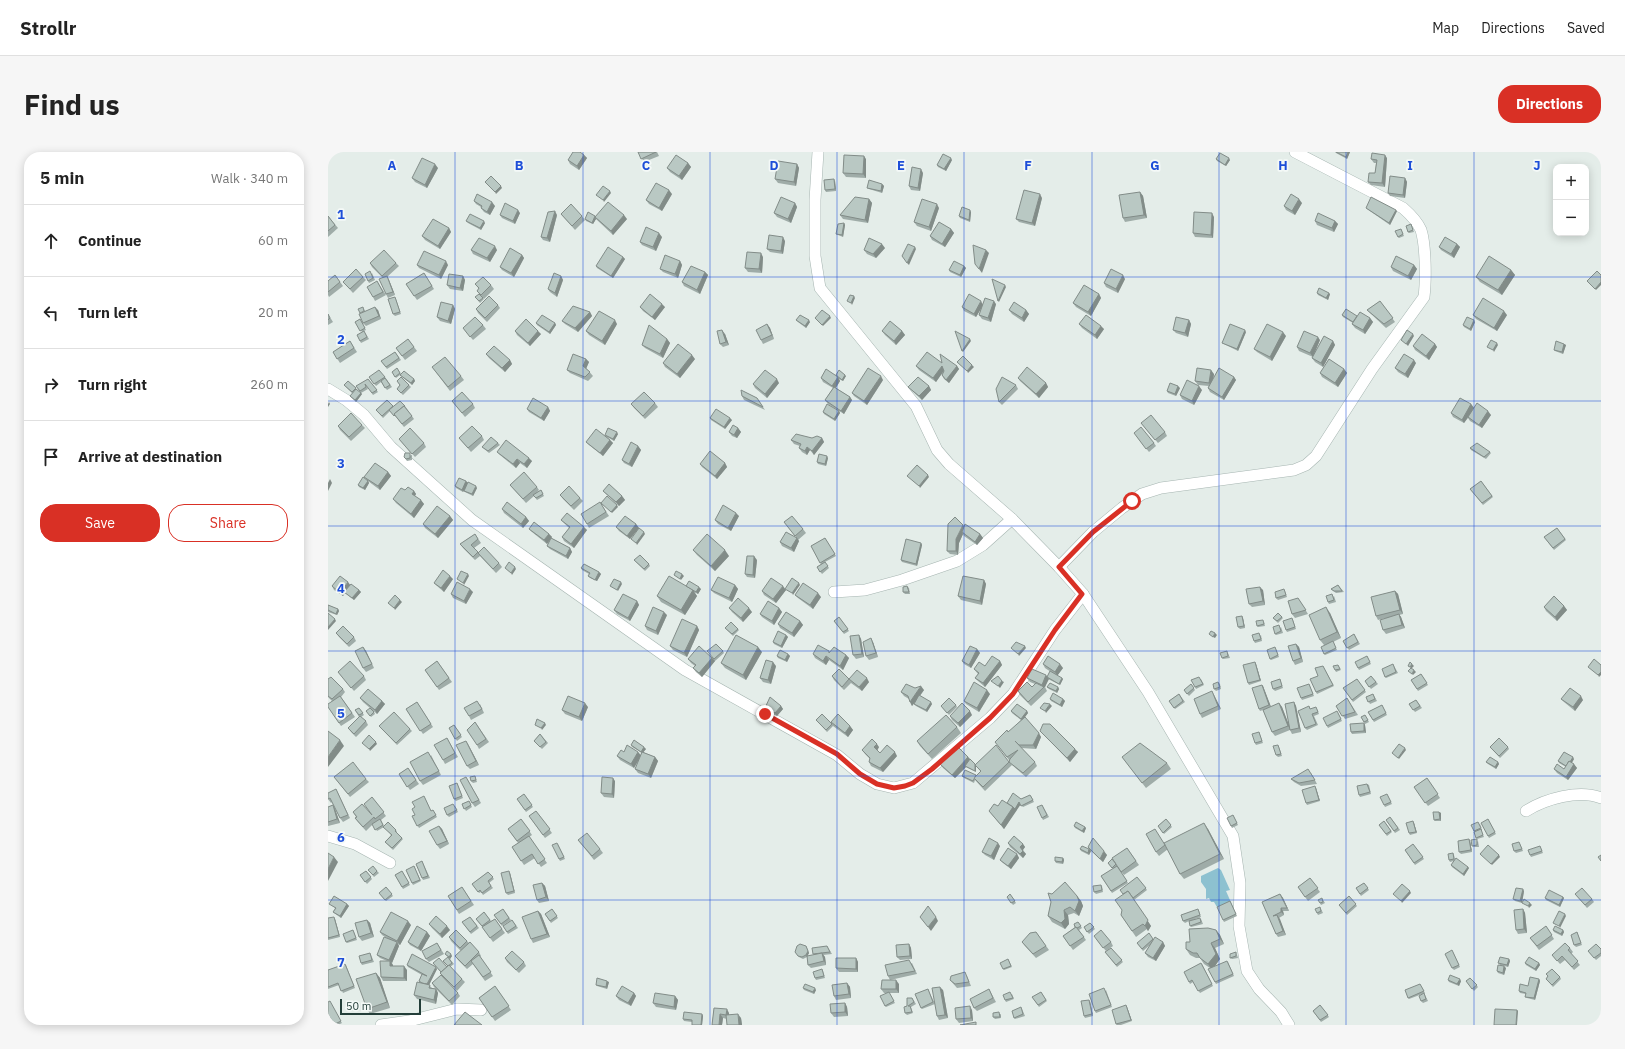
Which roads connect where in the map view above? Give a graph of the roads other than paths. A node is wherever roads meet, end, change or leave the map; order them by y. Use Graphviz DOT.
graph roads {
  1 [pos="818,152"];
  2 [pos="1295,152"];
  3 [pos="328,389"];
  4 [pos="1012,519"];
  5 [pos="1059,567"];
  6 [pos="834,592"];
  7 [pos="1082,594"];
  8 [pos="1601,798"];
  9 [pos="1526,811"];
  10 [pos="328,836"];
  11 [pos="390,863"];
  12 [pos="481,1010"];
  13 [pos="381,1025"];
  14 [pos="1289,1025"];
  1 -- 4 [label="street"];
  2 -- 5 [label="street"];
  3 -- 7 [label="street"];
  4 -- 5 [label="street"];
  4 -- 6 [label="street"];
  5 -- 7 [label="street"];
  7 -- 14 [label="street"];
  8 -- 9 [label="street"];
  10 -- 11 [label="street"];
  12 -- 13 [label="street"];
}
